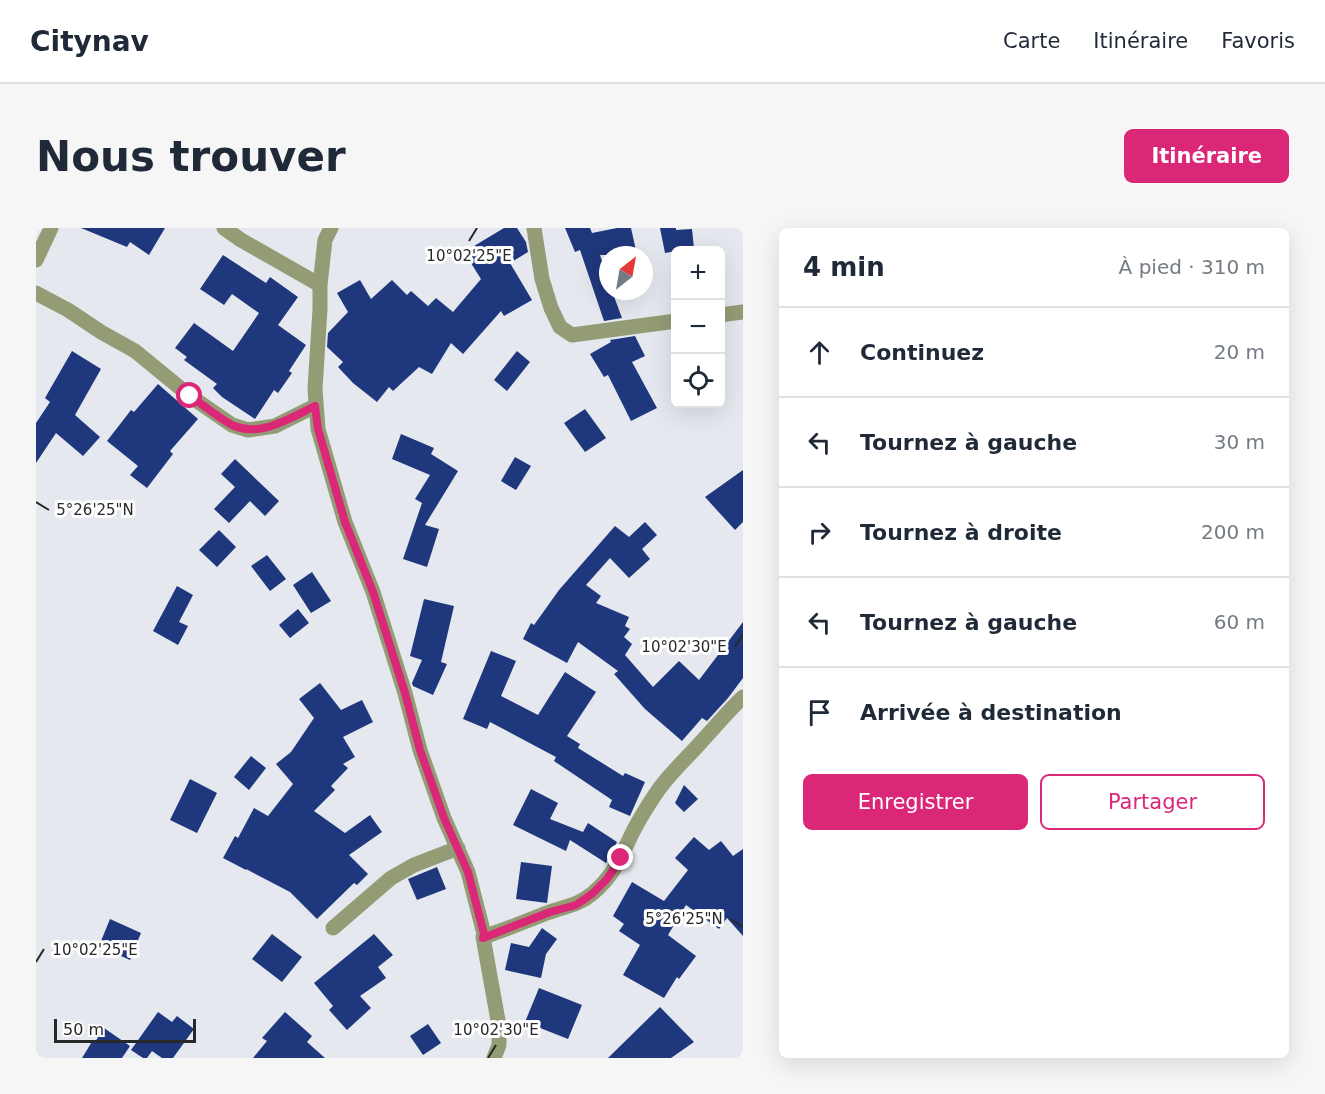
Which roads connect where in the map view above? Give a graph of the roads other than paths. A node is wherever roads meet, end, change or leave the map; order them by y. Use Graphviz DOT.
graph roads {
  1 [pos="51,228"];
  2 [pos="224,228"];
  3 [pos="331,228"];
  4 [pos="534,228"];
  5 [pos="36,260"];
  6 [pos="320,285"];
  7 [pos="36,292"];
  8 [pos="743,312"];
  9 [pos="725,314"];
  10 [pos="671,322"];
  11 [pos="315,406"];
  12 [pos="743,697"];
  13 [pos="458,848"];
  14 [pos="333,928"];
  15 [pos="483,938"];
  16 [pos="494,1058"];
  1 -- 5 [label="street"];
  2 -- 6 [label="street"];
  3 -- 6 [label="street"];
  4 -- 10 [label="street"];
  6 -- 11 [label="street"];
  7 -- 11 [label="street"];
  8 -- 9 [label="street"];
  11 -- 13 [label="street"];
  12 -- 15 [label="street"];
  13 -- 14 [label="street"];
  13 -- 15 [label="street"];
  15 -- 16 [label="street"];
}
